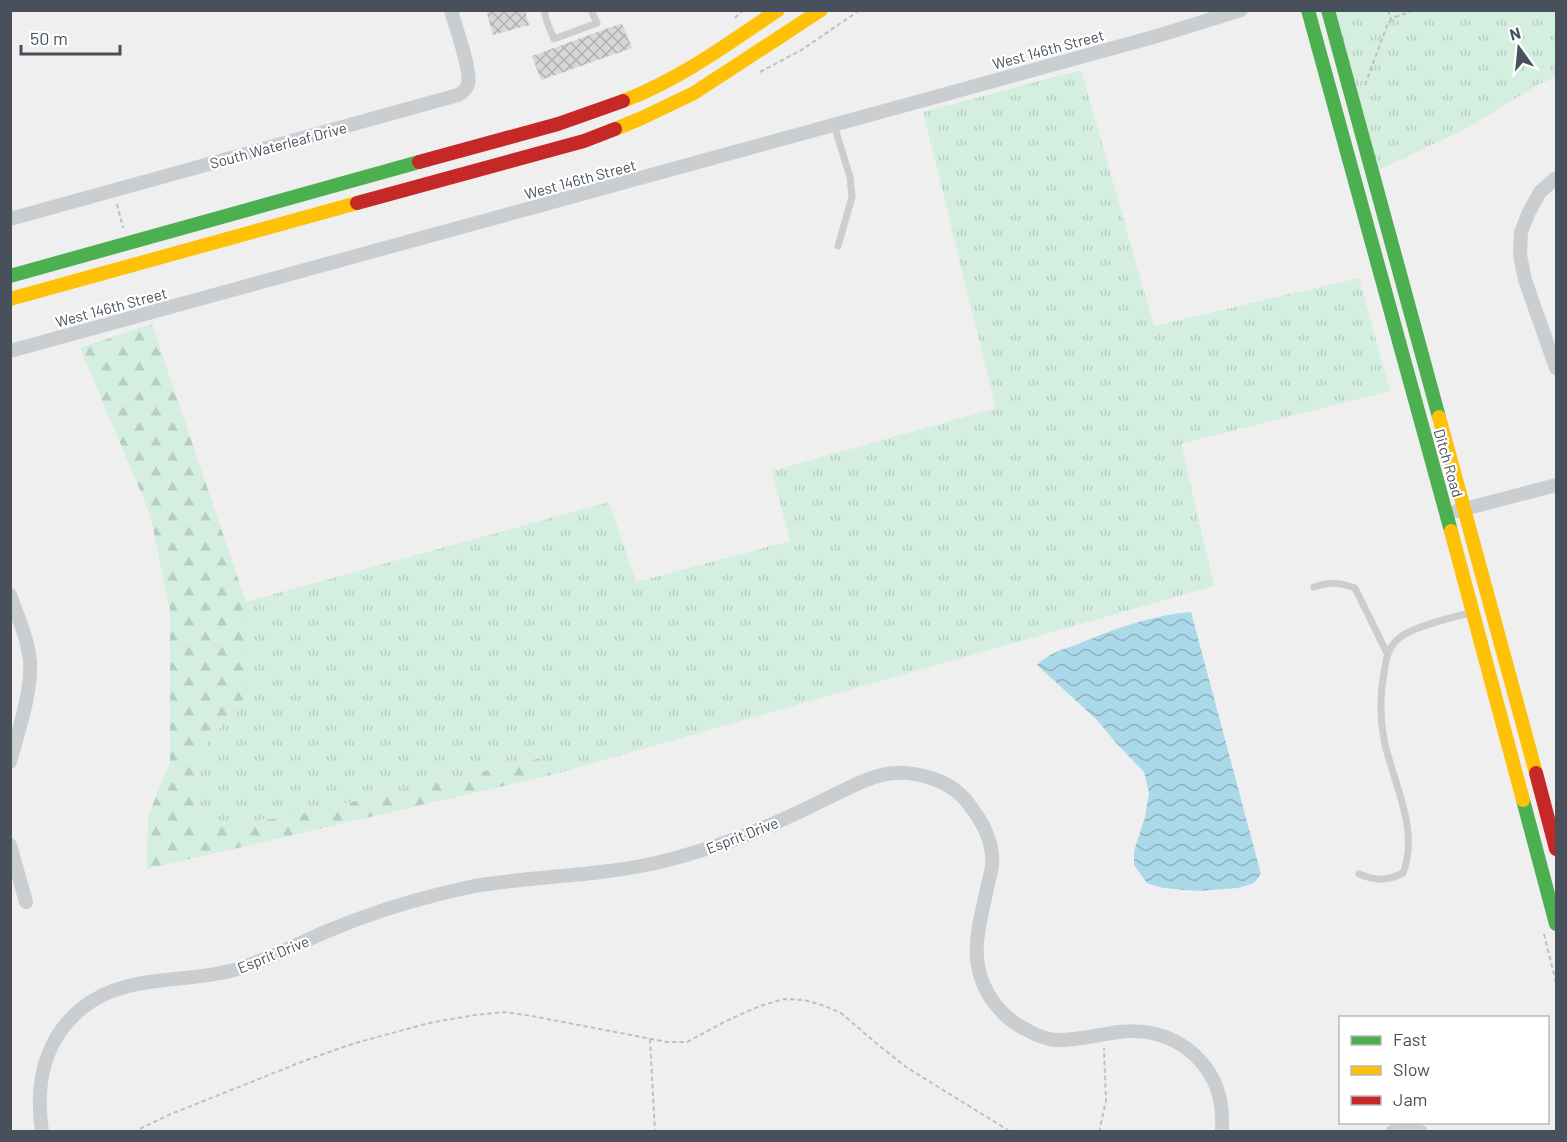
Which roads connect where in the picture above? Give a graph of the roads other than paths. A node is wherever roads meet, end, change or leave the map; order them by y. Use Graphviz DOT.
graph roads {
  1 [pos="451,10"];
  2 [pos="544,10"];
  3 [pos="591,10"];
  4 [pos="778,10"];
  5 [pos="821,10"];
  6 [pos="1241,10"];
  7 [pos="1308,10"];
  8 [pos="1329,10"];
  9 [pos="834,125"];
  10 [pos="1557,178"];
  11 [pos="10,219"];
  12 [pos="838,246"];
  13 [pos="10,276"];
  14 [pos="10,299"];
  15 [pos="10,351"];
  16 [pos="1557,368"];
  17 [pos="1557,485"];
  18 [pos="1465,508"];
  19 [pos="1446,513"];
  20 [pos="1314,587"];
  21 [pos="10,595"];
  22 [pos="1473,612"];
  23 [pos="1388,652"];
  24 [pos="10,762"];
  25 [pos="10,845"];
  26 [pos="1557,849"];
  27 [pos="1359,874"];
  28 [pos="27,902"];
  29 [pos="1557,924"];
  30 [pos="42,1131"];
  31 [pos="1222,1131"];
  32 [pos="1392,1131"];
  33 [pos="1421,1131"];
  1 -- 11 [label="street, South Waterleaf Drive"];
  2 -- 3 [label="lane"];
  4 -- 13 [label="street"];
  5 -- 14 [label="street"];
  6 -- 9 [label="street, West 146th Street"];
  7 -- 19 [label="street, Ditch Road"];
  8 -- 18 [label="street, Ditch Road"];
  9 -- 12 [label="lane"];
  9 -- 15 [label="street, West 146th Street"];
  10 -- 16 [label="street"];
  17 -- 18 [label="street"];
  18 -- 19 [label="street"];
  18 -- 26 [label="street, Ditch Road"];
  19 -- 22 [label="street, Ditch Road"];
  20 -- 23 [label="lane"];
  21 -- 24 [label="street"];
  22 -- 23 [label="lane"];
  22 -- 29 [label="street, Ditch Road"];
  23 -- 27 [label="lane"];
  25 -- 28 [label="street"];
  30 -- 31 [label="street, Esprit Drive"];
  32 -- 33 [label="street"];
}
